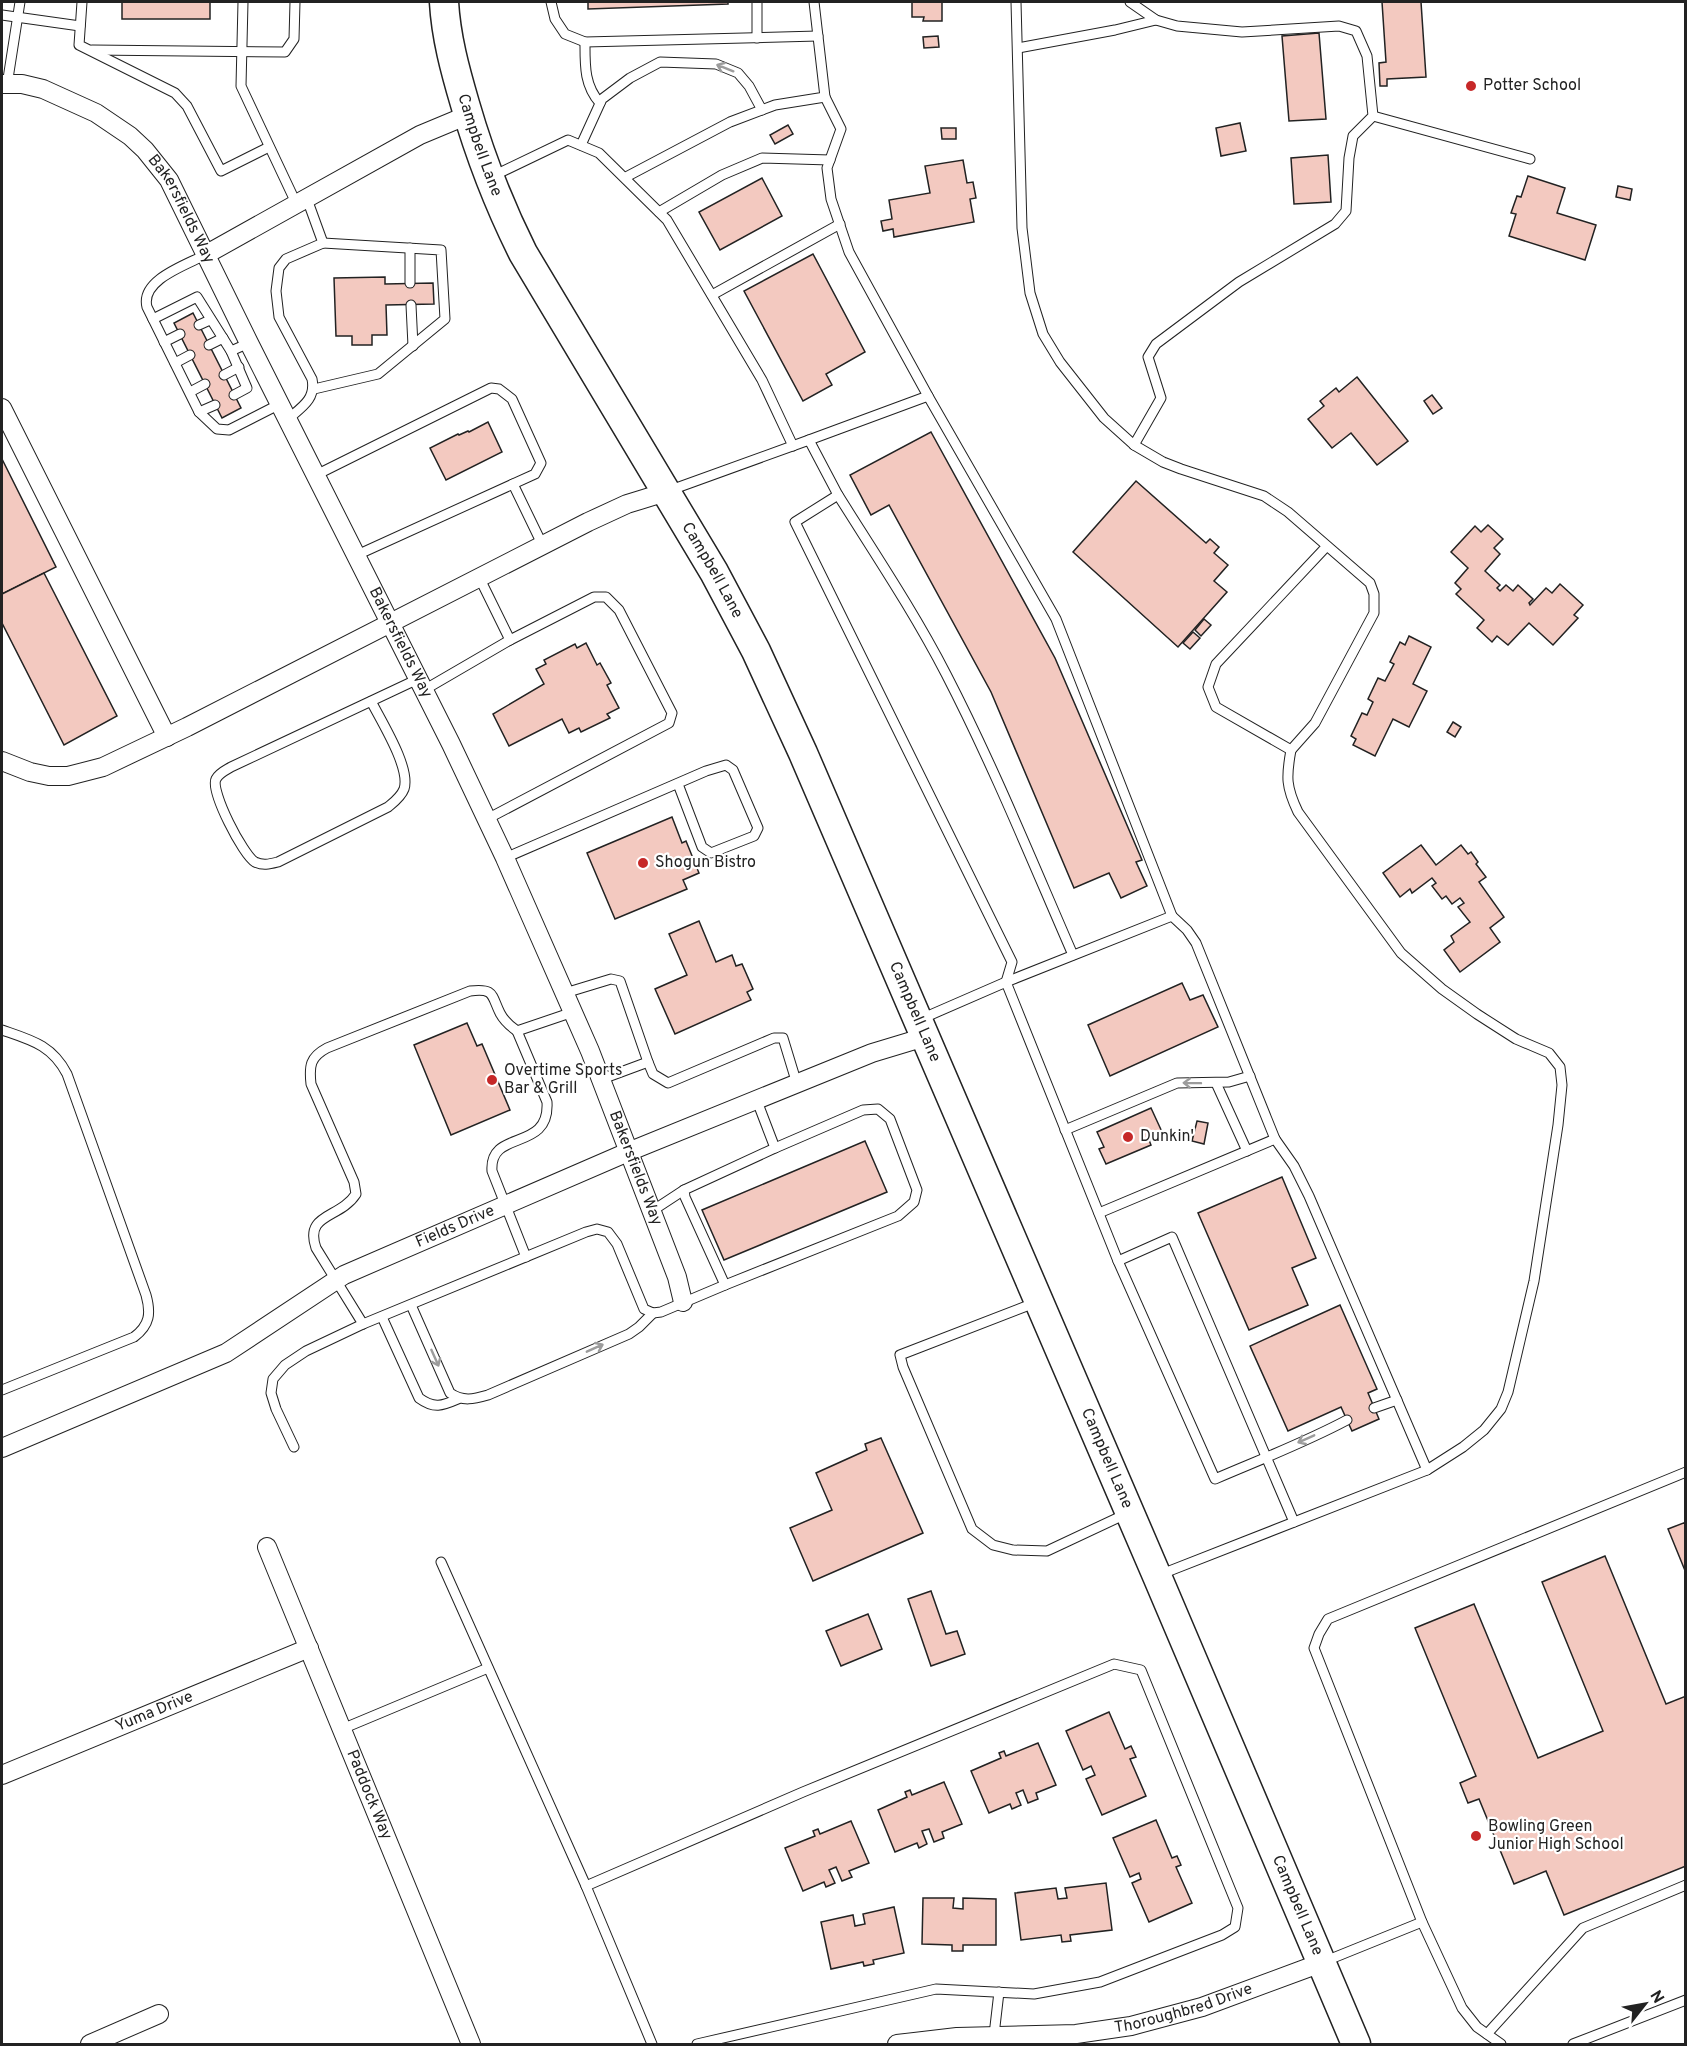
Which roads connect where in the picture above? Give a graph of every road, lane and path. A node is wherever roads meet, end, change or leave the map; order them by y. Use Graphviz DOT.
graph roads {
  1 [pos="20,2"];
  2 [pos="82,2"];
  3 [pos="243,2"];
  4 [pos="295,2"];
  5 [pos="444,2"];
  6 [pos="551,2"];
  7 [pos="757,2"];
  8 [pos="814,2"];
  9 [pos="1016,2"];
  10 [pos="1130,2"];
  11 [pos="2,15"];
  12 [pos="18,16"];
  13 [pos="1156,20"];
  14 [pos="80,26"];
  15 [pos="818,36"];
  16 [pos="757,38"];
  17 [pos="585,42"];
  18 [pos="1018,48"];
  19 [pos="89,50"];
  20 [pos="242,51"];
  21 [pos="4,86"];
  22 [pos="825,97"];
  23 [pos="600,103"];
  24 [pos="762,110"];
  25 [pos="468,115"];
  26 [pos="1373,116"];
  27 [pos="581,145"];
  28 [pos="269,147"];
  29 [pos="1530,159"];
  30 [pos="830,160"];
  31 [pos="626,177"];
  32 [pos="489,178"];
  33 [pos="302,202"];
  34 [pos="659,212"];
  35 [pos="840,224"];
  36 [pos="323,243"];
  37 [pos="410,248"];
  38 [pos="205,255"];
  39 [pos="410,283"];
  40 [pos="712,296"];
  41 [pos="411,305"];
  42 [pos="153,319"];
  43 [pos="210,320"];
  44 [pos="199,325"];
  45 [pos="180,334"];
  46 [pos="223,338"];
  47 [pos="164,342"];
  48 [pos="249,343"];
  49 [pos="209,345"];
  50 [pos="413,345"];
  51 [pos="231,351"];
  52 [pos="190,355"];
  53 [pos="175,363"];
  54 [pos="239,367"];
  55 [pos="224,375"];
  56 [pos="205,384"];
  57 [pos="314,389"];
  58 [pos="190,392"];
  59 [pos="234,395"];
  60 [pos="928,396"];
  61 [pos="215,405"];
  62 [pos="2,408"];
  63 [pos="199,412"];
  64 [pos="284,412"];
  65 [pos="809,440"];
  66 [pos="1134,445"];
  67 [pos="793,446"];
  68 [pos="316,475"];
  69 [pos="513,484"];
  70 [pos="666,492"];
  71 [pos="838,495"];
  72 [pos="543,546"];
  73 [pos="1326,547"];
  74 [pos="357,555"];
  75 [pos="480,579"];
  76 [pos="389,623"];
  77 [pos="510,640"];
  78 [pos="421,684"];
  79 [pos="371,701"];
  80 [pos="168,737"];
  81 [pos="1292,750"];
  82 [pos="2,761"];
  83 [pos="678,784"];
  84 [pos="487,819"];
  85 [pos="505,858"];
  86 [pos="1172,916"];
  87 [pos="1073,955"];
  88 [pos="1006,982"];
  89 [pos="565,993"];
  90 [pos="573,1012"];
  91 [pos="922,1029"];
  92 [pos="2,1030"];
  93 [pos="517,1031"];
  94 [pos="648,1062"];
  95 [pos="1250,1076"];
  96 [pos="602,1079"];
  97 [pos="1216,1083"];
  98 [pos="797,1084"];
  99 [pos="757,1101"];
  100 [pos="1065,1130"];
  101 [pos="1275,1139"];
  102 [pos="775,1148"];
  103 [pos="1247,1151"];
  104 [pos="628,1152"];
  105 [pos="684,1190"];
  106 [pos="504,1205"];
  107 [pos="652,1210"];
  108 [pos="1099,1213"];
  109 [pos="526,1257"];
  110 [pos="1118,1261"];
  111 [pos="336,1280"];
  112 [pos="725,1285"];
  113 [pos="1039,1301"];
  114 [pos="684,1302"];
  115 [pos="411,1305"];
  116 [pos="653,1313"];
  117 [pos="382,1317"];
  118 [pos="363,1324"];
  119 [pos="2,1390"];
  120 [pos="458,1398"];
  121 [pos="1397,1400"];
  122 [pos="1374,1408"];
  123 [pos="1347,1420"];
  124 [pos="3,1445"];
  125 [pos="294,1447"];
  126 [pos="1265,1457"];
  127 [pos="1427,1470"];
  128 [pos="1686,1472"];
  129 [pos="1130,1512"];
  130 [pos="1294,1522"];
  131 [pos="267,1547"];
  132 [pos="441,1563"];
  133 [pos="1157,1576"];
  134 [pos="309,1648"];
  135 [pos="488,1668"];
  136 [pos="342,1729"];
  137 [pos="2,1775"];
  138 [pos="1686,1885"];
  139 [pos="586,1886"];
  140 [pos="1422,1922"];
  141 [pos="1321,1963"];
  142 [pos="999,1992"];
  143 [pos="1686,2000"];
  144 [pos="159,2014"];
  145 [pos="1487,2034"];
  146 [pos="994,2035"];
  147 [pos="1030,2040"];
  148 [pos="90,2044"];
  149 [pos="471,2044"];
  150 [pos="652,2044"];
  151 [pos="697,2044"];
  152 [pos="897,2044"];
  153 [pos="1356,2044"];
  154 [pos="1500,2044"];
  155 [pos="1573,2044"];
  1 -- 12 [label="lane"];
  2 -- 14 [label="lane"];
  3 -- 20 [label="lane"];
  4 -- 20 [label="lane"];
  5 -- 25 [label="main road, Campbell Lane"];
  6 -- 17 [label="lane"];
  7 -- 16 [label="lane"];
  8 -- 15 [label="lane"];
  9 -- 18 [label="lane"];
  10 -- 13 [label="lane"];
  11 -- 12 [label="lane"];
  12 -- 14 [label="lane"];
  12 -- 21 [label="lane"];
  13 -- 18 [label="lane"];
  13 -- 26 [label="lane"];
  14 -- 19 [label="lane"];
  15 -- 16 [label="lane"];
  15 -- 22 [label="lane"];
  16 -- 17 [label="lane"];
  17 -- 23 [label="lane"];
  18 -- 66 [label="lane"];
  19 -- 20 [label="lane"];
  19 -- 28 [label="lane"];
  20 -- 28 [label="lane"];
  21 -- 38 [label="street, Bakersfields Way"];
  22 -- 24 [label="lane"];
  22 -- 30 [label="lane"];
  24 -- 23 [label="lane, one-way"];
  23 -- 27 [label="lane"];
  24 -- 31 [label="lane"];
  25 -- 32 [label="main road, Campbell Lane"];
  25 -- 33 [label="street"];
  26 -- 29 [label="lane"];
  26 -- 66 [label="lane"];
  27 -- 31 [label="lane"];
  27 -- 32 [label="lane"];
  28 -- 33 [label="lane"];
  30 -- 34 [label="lane"];
  30 -- 35 [label="lane"];
  31 -- 34 [label="lane"];
  32 -- 70 [label="main road, Campbell Lane"];
  33 -- 36 [label="lane"];
  33 -- 38 [label="street"];
  34 -- 40 [label="lane"];
  35 -- 40 [label="lane"];
  35 -- 60 [label="lane"];
  36 -- 37 [label="lane"];
  36 -- 57 [label="lane"];
  37 -- 39 [label="lane"];
  37 -- 50 [label="lane"];
  38 -- 42 [label="lane"];
  38 -- 48 [label="street, Bakersfields Way"];
  40 -- 67 [label="lane"];
  41 -- 50 [label="lane"];
  42 -- 43 [label="lane"];
  42 -- 47 [label="lane"];
  43 -- 44 [label="lane"];
  43 -- 46 [label="lane"];
  45 -- 47 [label="lane"];
  46 -- 49 [label="lane"];
  46 -- 51 [label="lane"];
  47 -- 53 [label="lane"];
  48 -- 51 [label="lane"];
  48 -- 64 [label="street, Bakersfields Way"];
  50 -- 57 [label="lane"];
  51 -- 54 [label="lane"];
  52 -- 53 [label="lane"];
  53 -- 58 [label="lane"];
  54 -- 55 [label="lane"];
  54 -- 59 [label="lane"];
  56 -- 58 [label="lane"];
  57 -- 64 [label="lane"];
  58 -- 63 [label="lane"];
  60 -- 65 [label="lane"];
  60 -- 86 [label="lane"];
  61 -- 63 [label="lane"];
  62 -- 80 [label="street"];
  63 -- 64 [label="lane"];
  64 -- 68 [label="street, Bakersfields Way"];
  65 -- 67 [label="lane"];
  65 -- 71 [label="lane"];
  66 -- 73 [label="lane"];
  67 -- 70 [label="lane"];
  68 -- 69 [label="lane"];
  68 -- 74 [label="street, Bakersfields Way"];
  69 -- 72 [label="lane"];
  69 -- 74 [label="lane"];
  70 -- 72 [label="street"];
  70 -- 91 [label="main road, Campbell Lane"];
  71 -- 87 [label="lane"];
  71 -- 88 [label="lane"];
  72 -- 75 [label="street"];
  73 -- 81 [label="lane"];
  73 -- 81 [label="lane"];
  74 -- 76 [label="street, Bakersfields Way"];
  75 -- 76 [label="street"];
  75 -- 77 [label="lane"];
  76 -- 78 [label="street, Bakersfields Way"];
  76 -- 80 [label="street"];
  77 -- 78 [label="lane"];
  77 -- 84 [label="lane"];
  78 -- 79 [label="lane"];
  78 -- 84 [label="street, Bakersfields Way"];
  79 -- 79 [label="lane"];
  80 -- 82 [label="street"];
  81 -- 127 [label="lane"];
  83 -- 83 [label="lane"];
  83 -- 85 [label="lane"];
  84 -- 85 [label="street, Bakersfields Way"];
  85 -- 89 [label="street, Bakersfields Way"];
  86 -- 87 [label="lane"];
  86 -- 95 [label="lane"];
  87 -- 88 [label="lane"];
  88 -- 91 [label="lane"];
  88 -- 100 [label="lane"];
  89 -- 90 [label="street, Bakersfields Way"];
  89 -- 94 [label="lane"];
  90 -- 93 [label="lane"];
  90 -- 96 [label="street, Bakersfields Way"];
  91 -- 98 [label="street, Fields Drive"];
  91 -- 113 [label="main road, Campbell Lane"];
  92 -- 119 [label="lane"];
  93 -- 106 [label="lane"];
  93 -- 111 [label="lane"];
  94 -- 96 [label="lane"];
  94 -- 98 [label="lane"];
  95 -- 97 [label="lane"];
  95 -- 101 [label="lane"];
  96 -- 104 [label="street, Bakersfields Way"];
  97 -- 100 [label="lane, one-way"];
  97 -- 103 [label="lane"];
  98 -- 99 [label="street, Fields Drive"];
  99 -- 102 [label="lane"];
  99 -- 104 [label="street, Fields Drive"];
  100 -- 108 [label="lane"];
  101 -- 103 [label="lane"];
  101 -- 121 [label="lane"];
  102 -- 105 [label="lane"];
  102 -- 112 [label="lane"];
  103 -- 108 [label="lane"];
  104 -- 106 [label="street, Fields Drive"];
  104 -- 107 [label="street, Bakersfields Way"];
  105 -- 107 [label="lane"];
  105 -- 112 [label="lane"];
  106 -- 109 [label="lane"];
  106 -- 111 [label="street, Fields Drive"];
  107 -- 114 [label="street, Bakersfields Way"];
  108 -- 110 [label="lane"];
  109 -- 115 [label="lane"];
  109 -- 116 [label="lane"];
  110 -- 126 [label="lane"];
  110 -- 126 [label="lane"];
  111 -- 118 [label="lane"];
  111 -- 124 [label="street, Fields Drive"];
  112 -- 114 [label="lane"];
  113 -- 129 [label="main road, Campbell Lane"];
  113 -- 129 [label="lane"];
  114 -- 116 [label="lane"];
  115 -- 117 [label="lane"];
  115 -- 120 [label="lane, one-way"];
  120 -- 116 [label="lane, one-way"];
  117 -- 118 [label="lane"];
  117 -- 120 [label="lane"];
  118 -- 125 [label="lane"];
  121 -- 122 [label="lane"];
  121 -- 127 [label="lane"];
  123 -- 126 [label="lane, one-way"];
  126 -- 130 [label="lane"];
  127 -- 130 [label="lane"];
  128 -- 140 [label="lane"];
  129 -- 133 [label="main road, Campbell Lane"];
  130 -- 133 [label="lane"];
  131 -- 134 [label="street, Paddock Way"];
  132 -- 135 [label="lane"];
  133 -- 141 [label="main road, Campbell Lane"];
  134 -- 136 [label="street, Paddock Way"];
  134 -- 137 [label="street, Yuma Drive"];
  135 -- 136 [label="lane"];
  135 -- 139 [label="lane"];
  136 -- 149 [label="street, Paddock Way"];
  138 -- 145 [label="lane"];
  139 -- 142 [label="lane"];
  139 -- 150 [label="lane"];
  140 -- 141 [label="lane"];
  140 -- 145 [label="lane"];
  141 -- 147 [label="street, Thoroughbred Drive"];
  141 -- 153 [label="main road, Campbell Lane"];
  142 -- 146 [label="lane"];
  142 -- 151 [label="lane"];
  143 -- 155 [label="lane"];
  144 -- 148 [label="street"];
  145 -- 154 [label="lane"];
  146 -- 147 [label="street, Thoroughbred Drive"];
  146 -- 152 [label="street, Thoroughbred Drive"];
}
